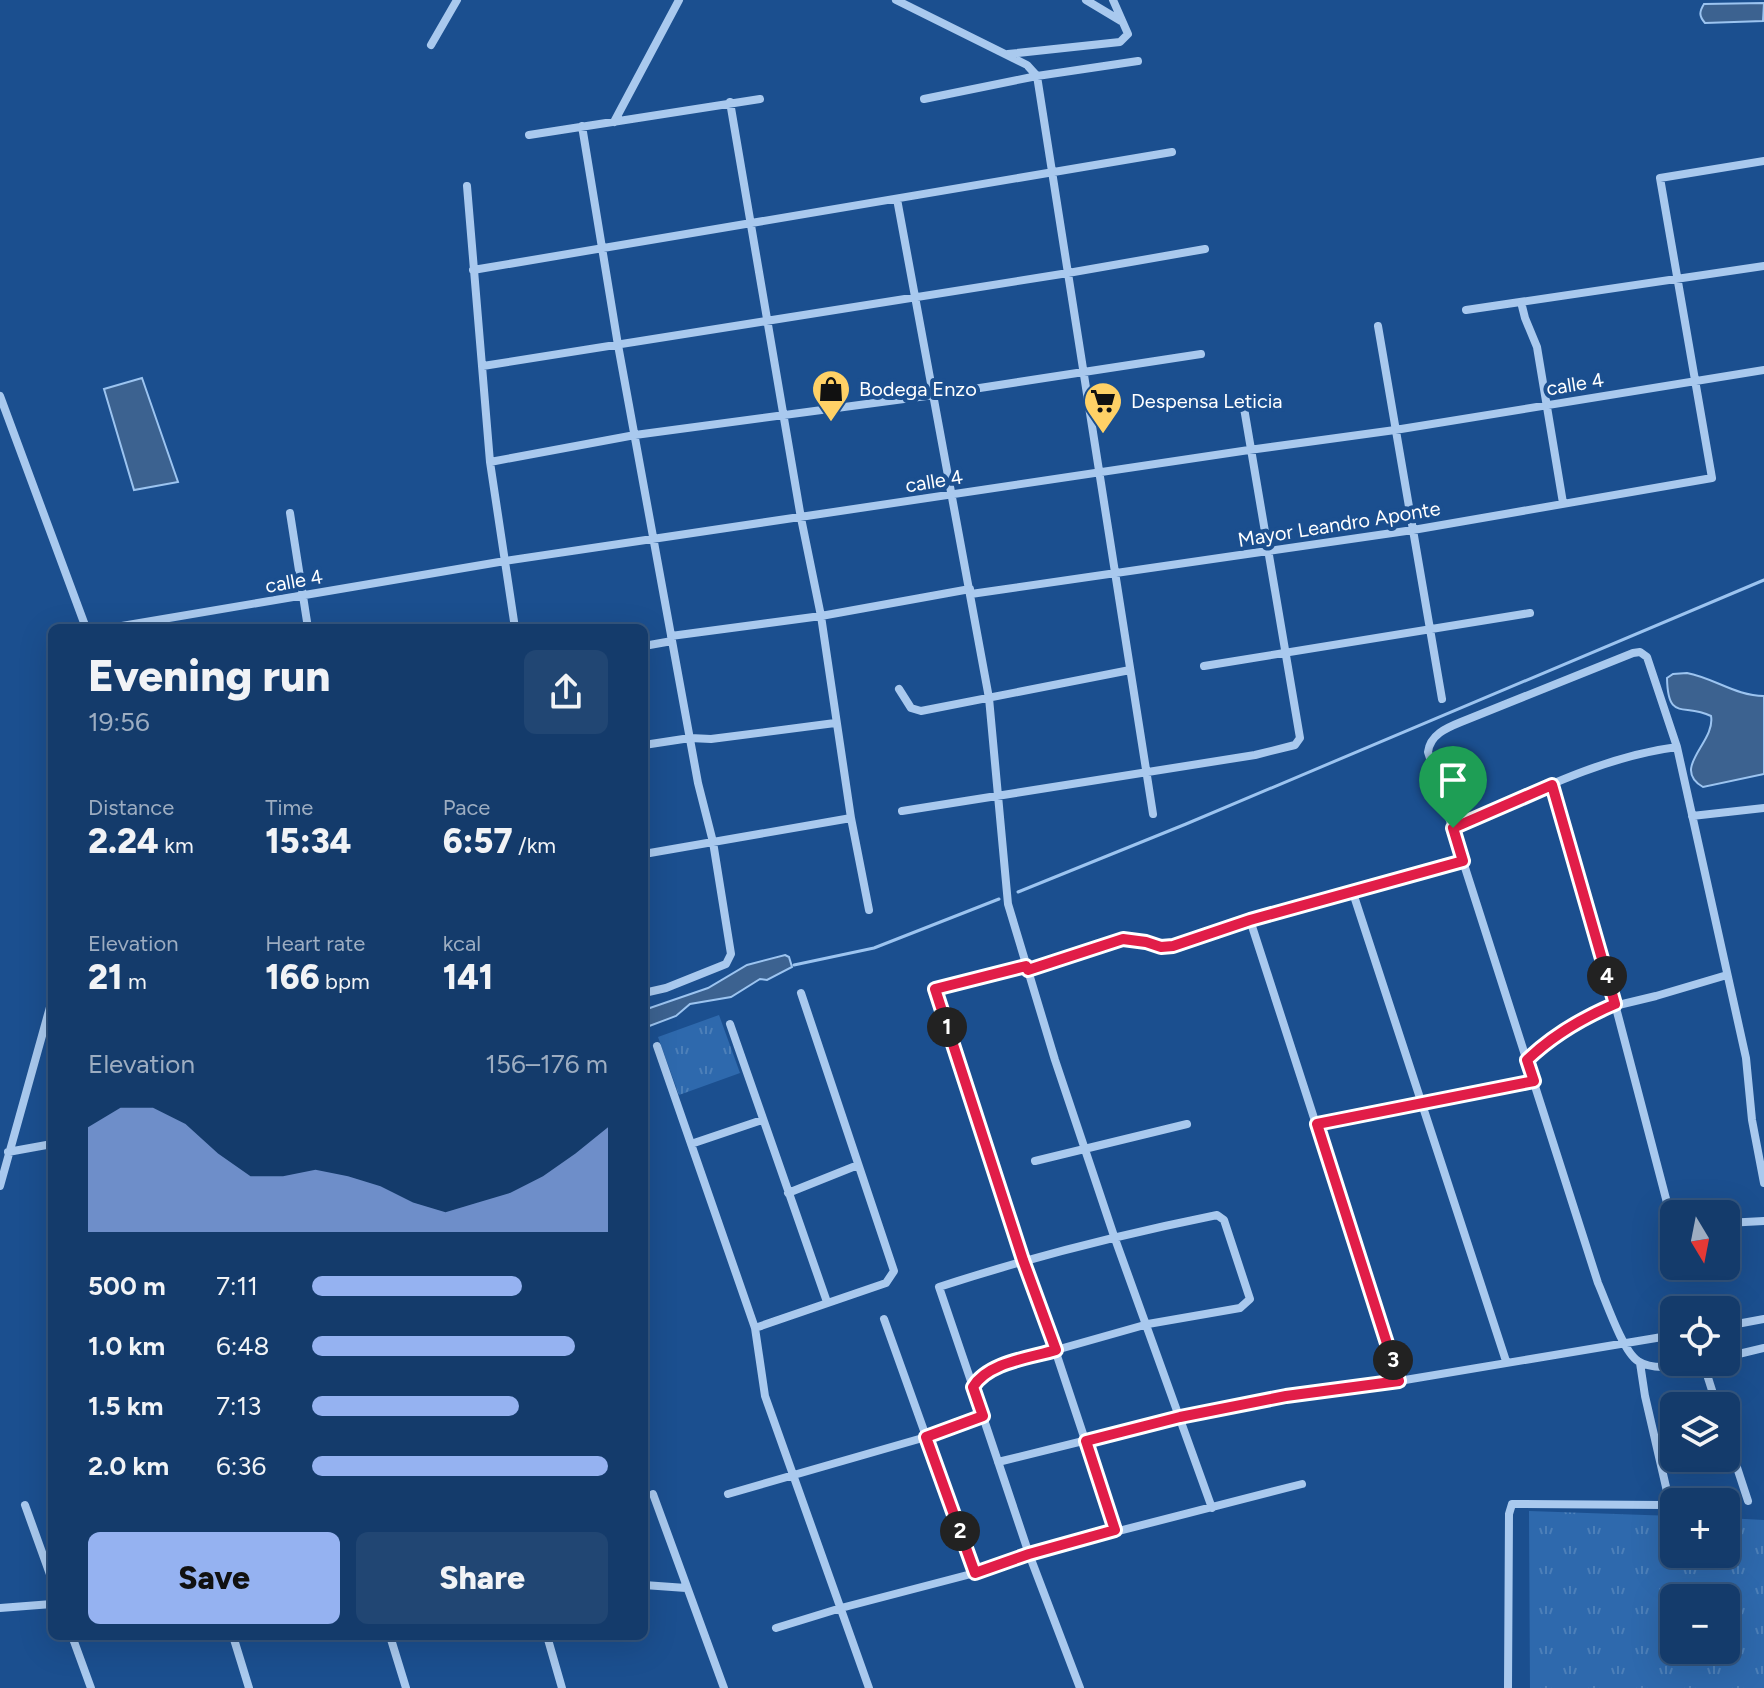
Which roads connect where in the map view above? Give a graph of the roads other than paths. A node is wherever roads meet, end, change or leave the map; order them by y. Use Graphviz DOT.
graph roads {
  1 [pos="457,0"];
  2 [pos="679,0"];
  3 [pos="896,0"];
  4 [pos="1086,0"];
  5 [pos="1113,0"];
  6 [pos="1121,21"];
  7 [pos="431,45"];
  8 [pos="1008,54"];
  9 [pos="1138,61"];
  10 [pos="1037,76"];
  11 [pos="760,99"];
  12 [pos="924,99"];
  13 [pos="730,102"];
  14 [pos="614,122"];
  15 [pos="582,126"];
  16 [pos="529,135"];
  17 [pos="1172,152"];
  18 [pos="1764,161"];
  19 [pos="1052,172"];
  20 [pos="467,186"];
  21 [pos="897,199"];
  22 [pos="752,223"];
  23 [pos="603,248"];
  24 [pos="1205,249"];
  25 [pos="1764,266"];
  26 [pos="473,270"];
  27 [pos="1068,273"];
  28 [pos="1677,280"];
  29 [pos="914,298"];
  30 [pos="1521,302"];
  31 [pos="1466,310"];
  32 [pos="767,321"];
  33 [pos="1378,326"];
  34 [pos="618,345"];
  35 [pos="1201,354"];
  36 [pos="483,366"];
  37 [pos="1764,370"];
  38 [pos="1085,372"];
  39 [pos="1695,381"];
  40 [pos="934,395"];
  41 [pos="0,396"];
  42 [pos="1548,405"];
  43 [pos="1244,408"];
  44 [pos="784,416"];
  45 [pos="1395,430"];
  46 [pos="635,435"];
  47 [pos="1249,450"];
  48 [pos="490,462"];
  49 [pos="1100,473"];
  50 [pos="951,495"];
  51 [pos="1563,503"];
  52 [pos="290,513"];
  53 [pos="801,518"];
  54 [pos="1413,530"];
  55 [pos="653,539"];
  56 [pos="1269,551"];
  57 [pos="505,561"];
  58 [pos="1114,573"];
  59 [pos="970,591"];
  60 [pos="302,596"];
  61 [pos="1530,613"];
  62 [pos="821,616"];
  63 [pos="85,624"];
  64 [pos="157,624"];
  65 [pos="307,624"];
  66 [pos="514,624"];
  67 [pos="1432,630"];
  68 [pos="672,639"];
  69 [pos="648,645"];
  70 [pos="1286,653"];
  71 [pos="1204,666"];
  72 [pos="1130,670"];
  73 [pos="899,689"];
  74 [pos="989,698"];
  75 [pos="1442,699"];
  76 [pos="835,723"];
  77 [pos="690,738"];
  78 [pos="648,744"];
  79 [pos="1677,747"];
  80 [pos="1146,771"];
  81 [pos="1552,785"];
  82 [pos="1000,794"];
  83 [pos="1764,808"];
  84 [pos="902,811"];
  85 [pos="1153,814"];
  86 [pos="1692,816"];
  87 [pos="851,818"];
  88 [pos="1453,828"];
  89 [pos="713,842"];
  90 [pos="648,853"];
  91 [pos="1463,861"];
  92 [pos="1353,893"];
  93 [pos="869,910"];
  94 [pos="1250,920"];
  95 [pos="1027,968"];
  96 [pos="1727,975"];
  97 [pos="648,992"];
  98 [pos="801,993"];
  99 [pos="1615,1004"];
  100 [pos="48,1014"];
  101 [pos="730,1024"];
  102 [pos="657,1046"];
  103 [pos="1527,1060"];
  104 [pos="1534,1081"];
  105 [pos="1422,1103"];
  106 [pos="762,1120"];
  107 [pos="1187,1124"];
  108 [pos="1317,1124"];
  109 [pos="1759,1133"];
  110 [pos="691,1144"];
  111 [pos="48,1145"];
  112 [pos="1085,1147"];
  113 [pos="8,1152"];
  114 [pos="1035,1161"];
  115 [pos="858,1165"];
  116 [pos="1764,1183"];
  117 [pos="0,1185"];
  118 [pos="788,1193"];
  119 [pos="1666,1200"];
  120 [pos="1764,1221"];
  121 [pos="1740,1222"];
  122 [pos="1114,1236"];
  123 [pos="1023,1260"];
  124 [pos="827,1302"];
  125 [pos="884,1319"];
  126 [pos="1764,1319"];
  127 [pos="1740,1323"];
  128 [pos="1148,1324"];
  129 [pos="755,1328"];
  130 [pos="1660,1337"];
  131 [pos="1625,1343"];
  132 [pos="1764,1348"];
  133 [pos="1056,1350"];
  134 [pos="1740,1354"];
  135 [pos="1506,1361"];
  136 [pos="1640,1363"];
  137 [pos="1660,1367"];
  138 [pos="1399,1381"];
  139 [pos="973,1387"];
  140 [pos="983,1416"];
  141 [pos="1180,1417"];
  142 [pos="926,1437"];
  143 [pos="1086,1441"];
  144 [pos="998,1462"];
  145 [pos="1738,1472"];
  146 [pos="793,1475"];
  147 [pos="1302,1484"];
  148 [pos="653,1494"];
  149 [pos="728,1494"];
  150 [pos="1748,1501"];
  151 [pos="25,1505"];
  152 [pos="1212,1508"];
  153 [pos="1115,1530"];
  154 [pos="1029,1554"];
  155 [pos="48,1569"];
  156 [pos="975,1573"];
  157 [pos="648,1585"];
  158 [pos="686,1588"];
  159 [pos="48,1604"];
  160 [pos="0,1608"];
  161 [pos="841,1608"];
  162 [pos="776,1628"];
  163 [pos="73,1640"];
  164 [pos="234,1640"];
  165 [pos="391,1640"];
  166 [pos="548,1640"];
  167 [pos="91,1688"];
  168 [pos="249,1688"];
  169 [pos="406,1688"];
  170 [pos="562,1688"];
  171 [pos="724,1688"];
  172 [pos="869,1688"];
  173 [pos="1080,1688"];
  174 [pos="1508,1688"];
  1 -- 7 [label="street"];
  2 -- 14 [label="street"];
  3 -- 8 [label="street"];
  4 -- 6 [label="street"];
  5 -- 6 [label="street"];
  6 -- 8 [label="street"];
  8 -- 10 [label="street"];
  9 -- 10 [label="street"];
  10 -- 12 [label="street"];
  10 -- 19 [label="street"];
  11 -- 13 [label="street"];
  13 -- 14 [label="street"];
  13 -- 22 [label="street"];
  14 -- 15 [label="street"];
  15 -- 16 [label="street"];
  15 -- 23 [label="street"];
  17 -- 19 [label="street"];
  18 -- 28 [label="street"];
  19 -- 21 [label="street"];
  19 -- 27 [label="street"];
  20 -- 26 [label="street"];
  21 -- 22 [label="street"];
  21 -- 29 [label="street"];
  22 -- 23 [label="street"];
  22 -- 32 [label="street"];
  23 -- 26 [label="street"];
  23 -- 34 [label="street"];
  24 -- 27 [label="street"];
  25 -- 28 [label="street"];
  26 -- 36 [label="street"];
  27 -- 29 [label="street"];
  27 -- 38 [label="street"];
  28 -- 30 [label="street"];
  28 -- 39 [label="street"];
  29 -- 32 [label="street"];
  29 -- 40 [label="street"];
  30 -- 31 [label="street"];
  30 -- 42 [label="street"];
  32 -- 34 [label="street"];
  32 -- 44 [label="street"];
  33 -- 45 [label="street"];
  34 -- 36 [label="street"];
  34 -- 46 [label="street"];
  35 -- 38 [label="street"];
  36 -- 48 [label="street"];
  37 -- 39 [label="street, calle 4"];
  38 -- 40 [label="street"];
  38 -- 49 [label="street"];
  39 -- 42 [label="street, calle 4"];
  39 -- 51 [label="street, Mayor Leandro Aponte"];
  40 -- 44 [label="street"];
  40 -- 50 [label="street"];
  41 -- 63 [label="street"];
  42 -- 45 [label="street, calle 4"];
  42 -- 51 [label="street"];
  43 -- 47 [label="street"];
  44 -- 46 [label="street"];
  44 -- 53 [label="street"];
  45 -- 47 [label="street, calle 4"];
  45 -- 54 [label="street"];
  46 -- 48 [label="street"];
  46 -- 55 [label="street"];
  47 -- 49 [label="street, calle 4"];
  47 -- 56 [label="street"];
  48 -- 57 [label="street"];
  49 -- 50 [label="street, calle 4"];
  49 -- 58 [label="street"];
  50 -- 53 [label="street, calle 4"];
  50 -- 59 [label="street"];
  51 -- 54 [label="street, Mayor Leandro Aponte"];
  52 -- 60 [label="street"];
  53 -- 55 [label="street, calle 4"];
  53 -- 62 [label="street"];
  54 -- 56 [label="street, Mayor Leandro Aponte"];
  54 -- 67 [label="street"];
  55 -- 57 [label="street, calle 4"];
  55 -- 68 [label="street"];
  56 -- 58 [label="street, Mayor Leandro Aponte"];
  56 -- 70 [label="street"];
  57 -- 60 [label="street, calle 4"];
  57 -- 66 [label="street"];
  58 -- 59 [label="street, Mayor Leandro Aponte"];
  58 -- 72 [label="street"];
  59 -- 62 [label="street, Mayor Leandro Aponte"];
  59 -- 74 [label="street"];
  60 -- 64 [label="street, calle 4"];
  60 -- 65 [label="street"];
  61 -- 67 [label="street"];
  62 -- 68 [label="street, Mayor Leandro Aponte"];
  62 -- 76 [label="street"];
  67 -- 70 [label="street"];
  67 -- 75 [label="street"];
  68 -- 69 [label="street, Mayor Leandro Aponte"];
  68 -- 77 [label="street"];
  70 -- 71 [label="street"];
  70 -- 80 [label="street"];
  72 -- 74 [label="street"];
  72 -- 80 [label="street"];
  73 -- 74 [label="street"];
  74 -- 82 [label="street"];
  76 -- 77 [label="street"];
  76 -- 87 [label="street"];
  77 -- 78 [label="street"];
  77 -- 89 [label="street"];
  79 -- 81 [label="street"];
  79 -- 86 [label="street"];
  79 -- 88 [label="street"];
  80 -- 82 [label="street"];
  80 -- 85 [label="street"];
  81 -- 88 [label="street"];
  81 -- 99 [label="street"];
  82 -- 84 [label="street"];
  82 -- 95 [label="street"];
  83 -- 86 [label="street"];
  86 -- 96 [label="street"];
  87 -- 89 [label="street"];
  87 -- 93 [label="street"];
  88 -- 91 [label="street"];
  89 -- 90 [label="street"];
  89 -- 97 [label="street"];
  91 -- 92 [label="street"];
  91 -- 103 [label="street"];
  92 -- 94 [label="street"];
  92 -- 105 [label="street"];
  94 -- 95 [label="street"];
  94 -- 108 [label="street"];
  95 -- 112 [label="street"];
  95 -- 123 [label="street"];
  96 -- 99 [label="street"];
  96 -- 109 [label="street"];
  98 -- 115 [label="street"];
  99 -- 103 [label="street"];
  99 -- 119 [label="street"];
  100 -- 113 [label="street"];
  101 -- 106 [label="street"];
  102 -- 110 [label="street"];
  103 -- 104 [label="street"];
  104 -- 105 [label="street"];
  104 -- 131 [label="street"];
  105 -- 108 [label="street"];
  105 -- 135 [label="street"];
  106 -- 110 [label="street"];
  106 -- 118 [label="street"];
  107 -- 112 [label="street"];
  108 -- 138 [label="street"];
  109 -- 116 [label="street"];
  110 -- 129 [label="street"];
  111 -- 113 [label="street"];
  112 -- 114 [label="street"];
  112 -- 122 [label="street"];
  113 -- 117 [label="street"];
  115 -- 118 [label="street"];
  115 -- 124 [label="street"];
  118 -- 124 [label="street"];
  120 -- 121 [label="street"];
  122 -- 123 [label="street"];
  122 -- 128 [label="street"];
  122 -- 128 [label="street"];
  123 -- 133 [label="street"];
  123 -- 139 [label="street"];
  124 -- 129 [label="street"];
  125 -- 142 [label="street"];
  126 -- 127 [label="street"];
  128 -- 133 [label="street"];
  128 -- 141 [label="street"];
  129 -- 146 [label="street"];
  130 -- 131 [label="street"];
  131 -- 135 [label="street"];
  131 -- 136 [label="street"];
  132 -- 134 [label="street"];
  133 -- 139 [label="street"];
  133 -- 143 [label="street"];
  135 -- 138 [label="street"];
  136 -- 137 [label="street"];
  136 -- 174 [label="street"];
  138 -- 141 [label="street"];
  139 -- 140 [label="street"];
  140 -- 142 [label="street"];
  140 -- 144 [label="street"];
  141 -- 143 [label="street"];
  141 -- 152 [label="street"];
  142 -- 146 [label="street"];
  142 -- 156 [label="street"];
  143 -- 144 [label="street"];
  143 -- 153 [label="street"];
  144 -- 154 [label="street"];
  145 -- 150 [label="street"];
  146 -- 149 [label="street"];
  146 -- 161 [label="street"];
  147 -- 152 [label="street"];
  148 -- 158 [label="street"];
  151 -- 155 [label="street"];
  152 -- 153 [label="street"];
  153 -- 154 [label="street"];
  154 -- 156 [label="street"];
  154 -- 173 [label="street"];
  156 -- 161 [label="street"];
  157 -- 158 [label="street"];
  158 -- 171 [label="street"];
  159 -- 160 [label="street"];
  161 -- 162 [label="street"];
  161 -- 172 [label="street"];
  163 -- 167 [label="street"];
  164 -- 168 [label="street"];
  165 -- 169 [label="street"];
  166 -- 170 [label="street"];
}
